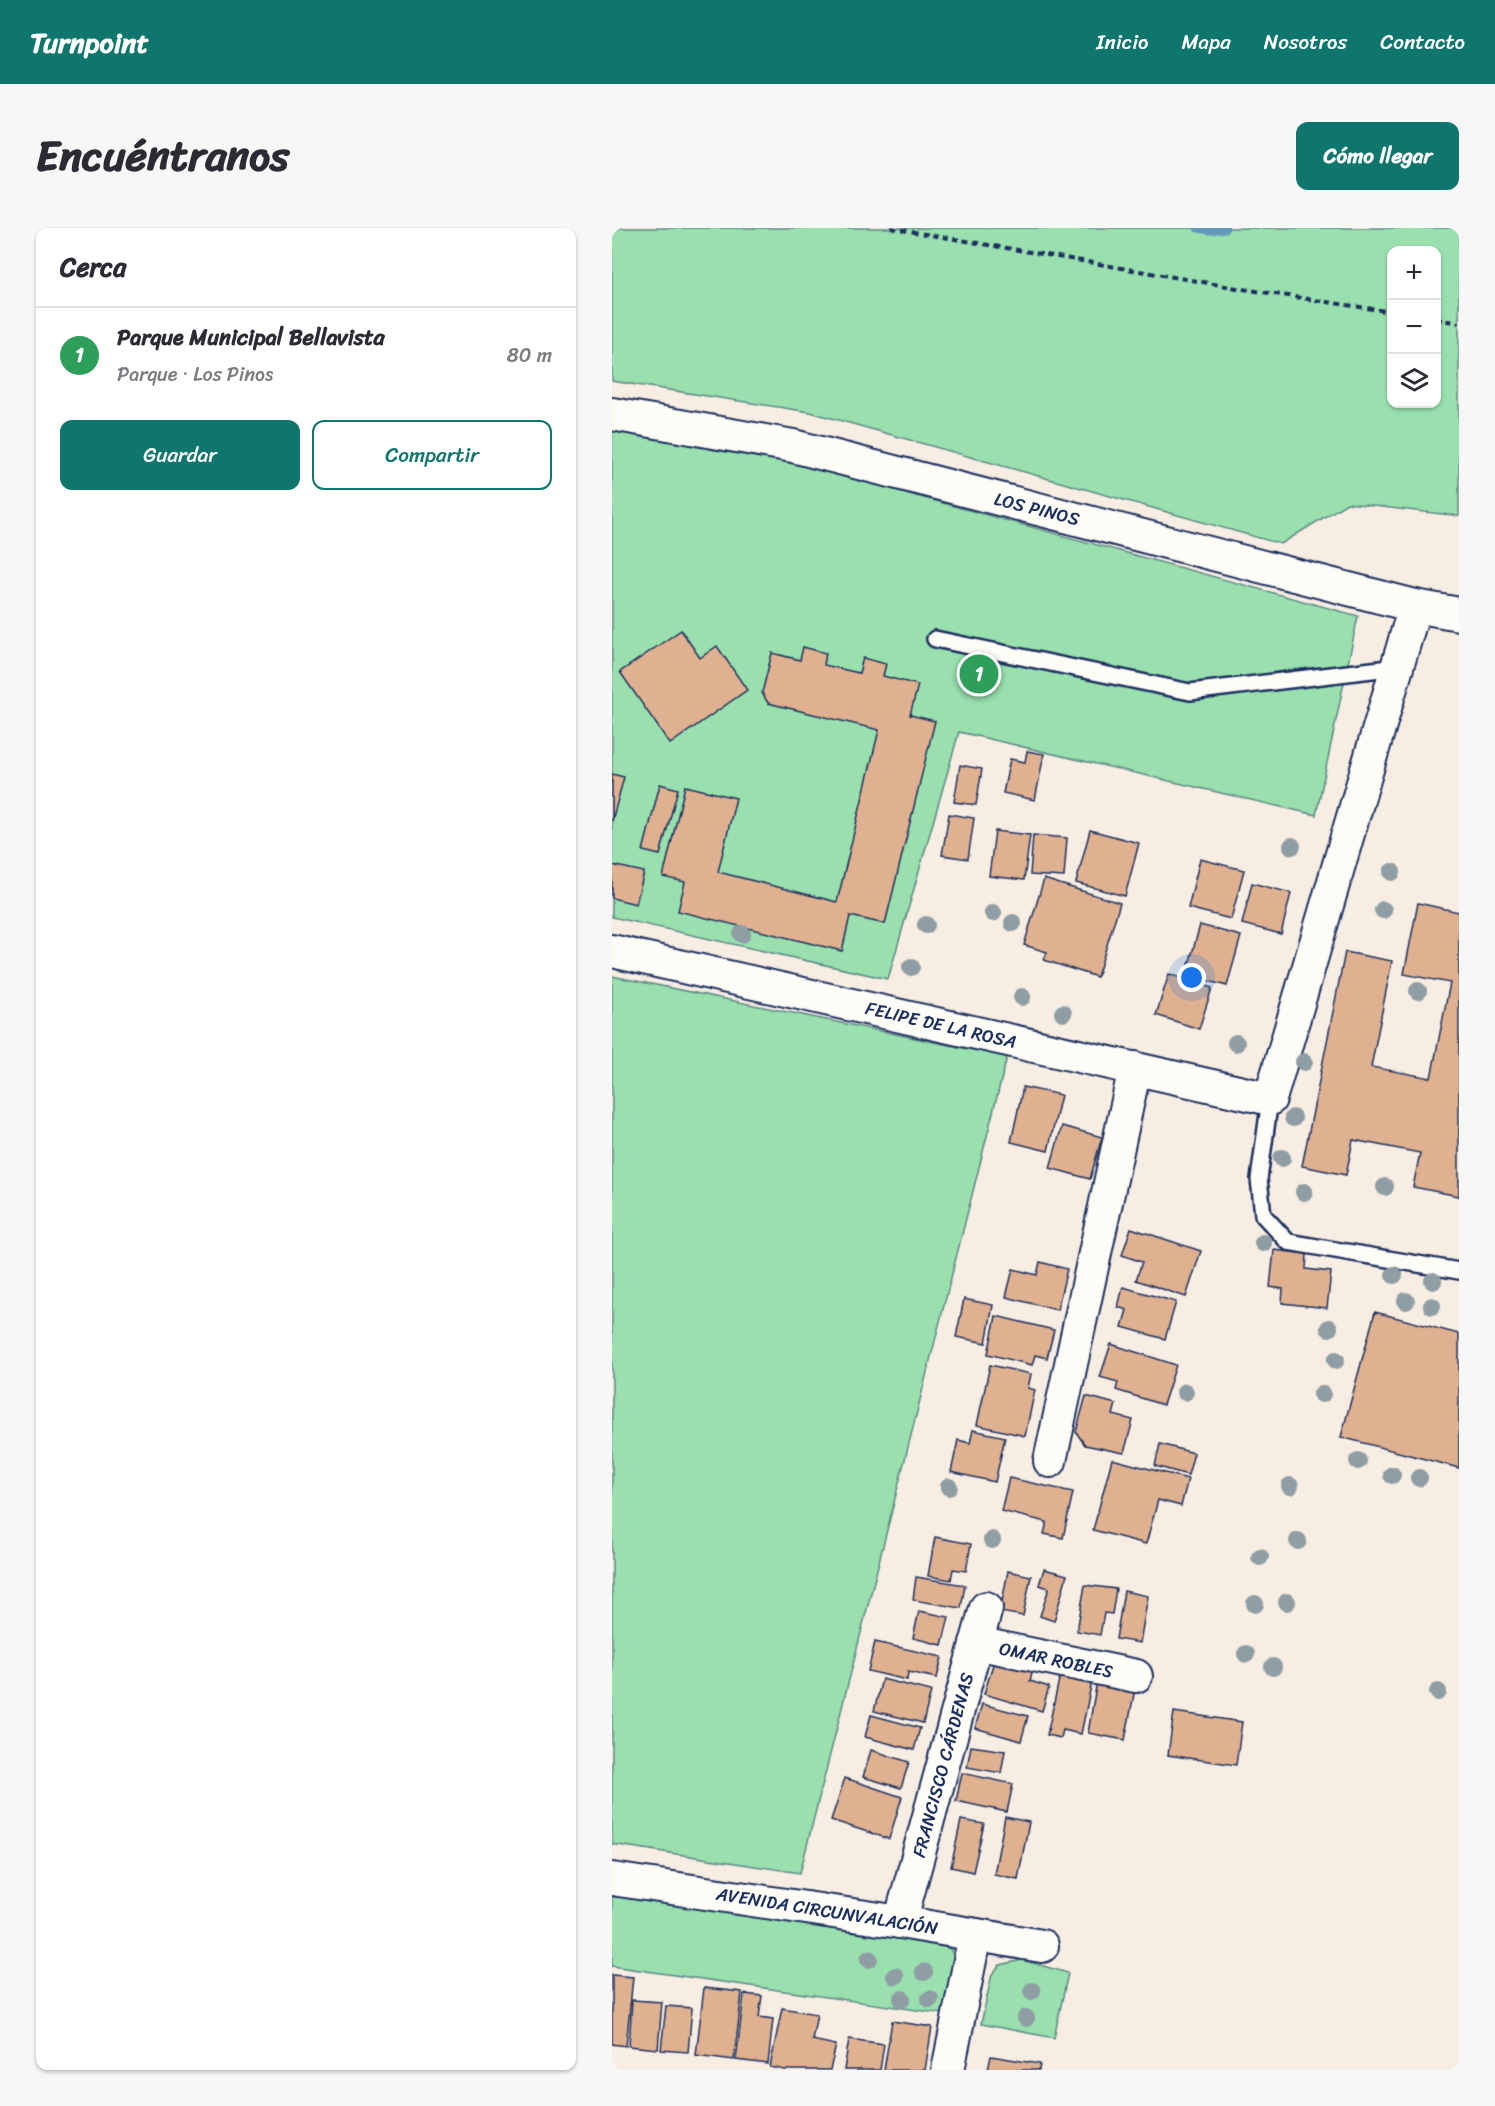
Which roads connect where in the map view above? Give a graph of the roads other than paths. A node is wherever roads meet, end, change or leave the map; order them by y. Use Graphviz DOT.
graph roads {
  1 [pos="612,414"];
  2 [pos="1415,606"];
  3 [pos="1459,614"];
  4 [pos="934,639"];
  5 [pos="1398,667"];
  6 [pos="612,951"];
  7 [pos="1135,1068"];
  8 [pos="1270,1099"];
  9 [pos="1459,1271"];
  10 [pos="1050,1461"];
  11 [pos="986,1608"];
  12 [pos="976,1643"];
  13 [pos="1136,1676"];
  14 [pos="612,1879"];
  15 [pos="900,1922"];
  16 [pos="975,1935"];
  17 [pos="1042,1946"];
  18 [pos="948,2070"];
  1 -- 2 [label="street, LOS PINOS"];
  2 -- 3 [label="street, LOS PINOS"];
  2 -- 5 [label="street"];
  4 -- 5 [label="lane"];
  5 -- 8 [label="street"];
  6 -- 7 [label="street, FELIPE DE LA ROSA"];
  7 -- 8 [label="street, FELIPE DE LA ROSA"];
  7 -- 10 [label="street"];
  8 -- 9 [label="lane"];
  11 -- 12 [label="street, FRANCISCO CÁRDENAS"];
  12 -- 13 [label="street, OMAR ROBLES"];
  12 -- 15 [label="street, FRANCISCO CÁRDENAS"];
  14 -- 15 [label="street, AVENIDA CIRCUNVALACIÓN"];
  15 -- 16 [label="street, AVENIDA CIRCUNVALACIÓN"];
  16 -- 17 [label="street, AVENIDA CIRCUNVALACIÓN"];
  16 -- 18 [label="street"];
}
